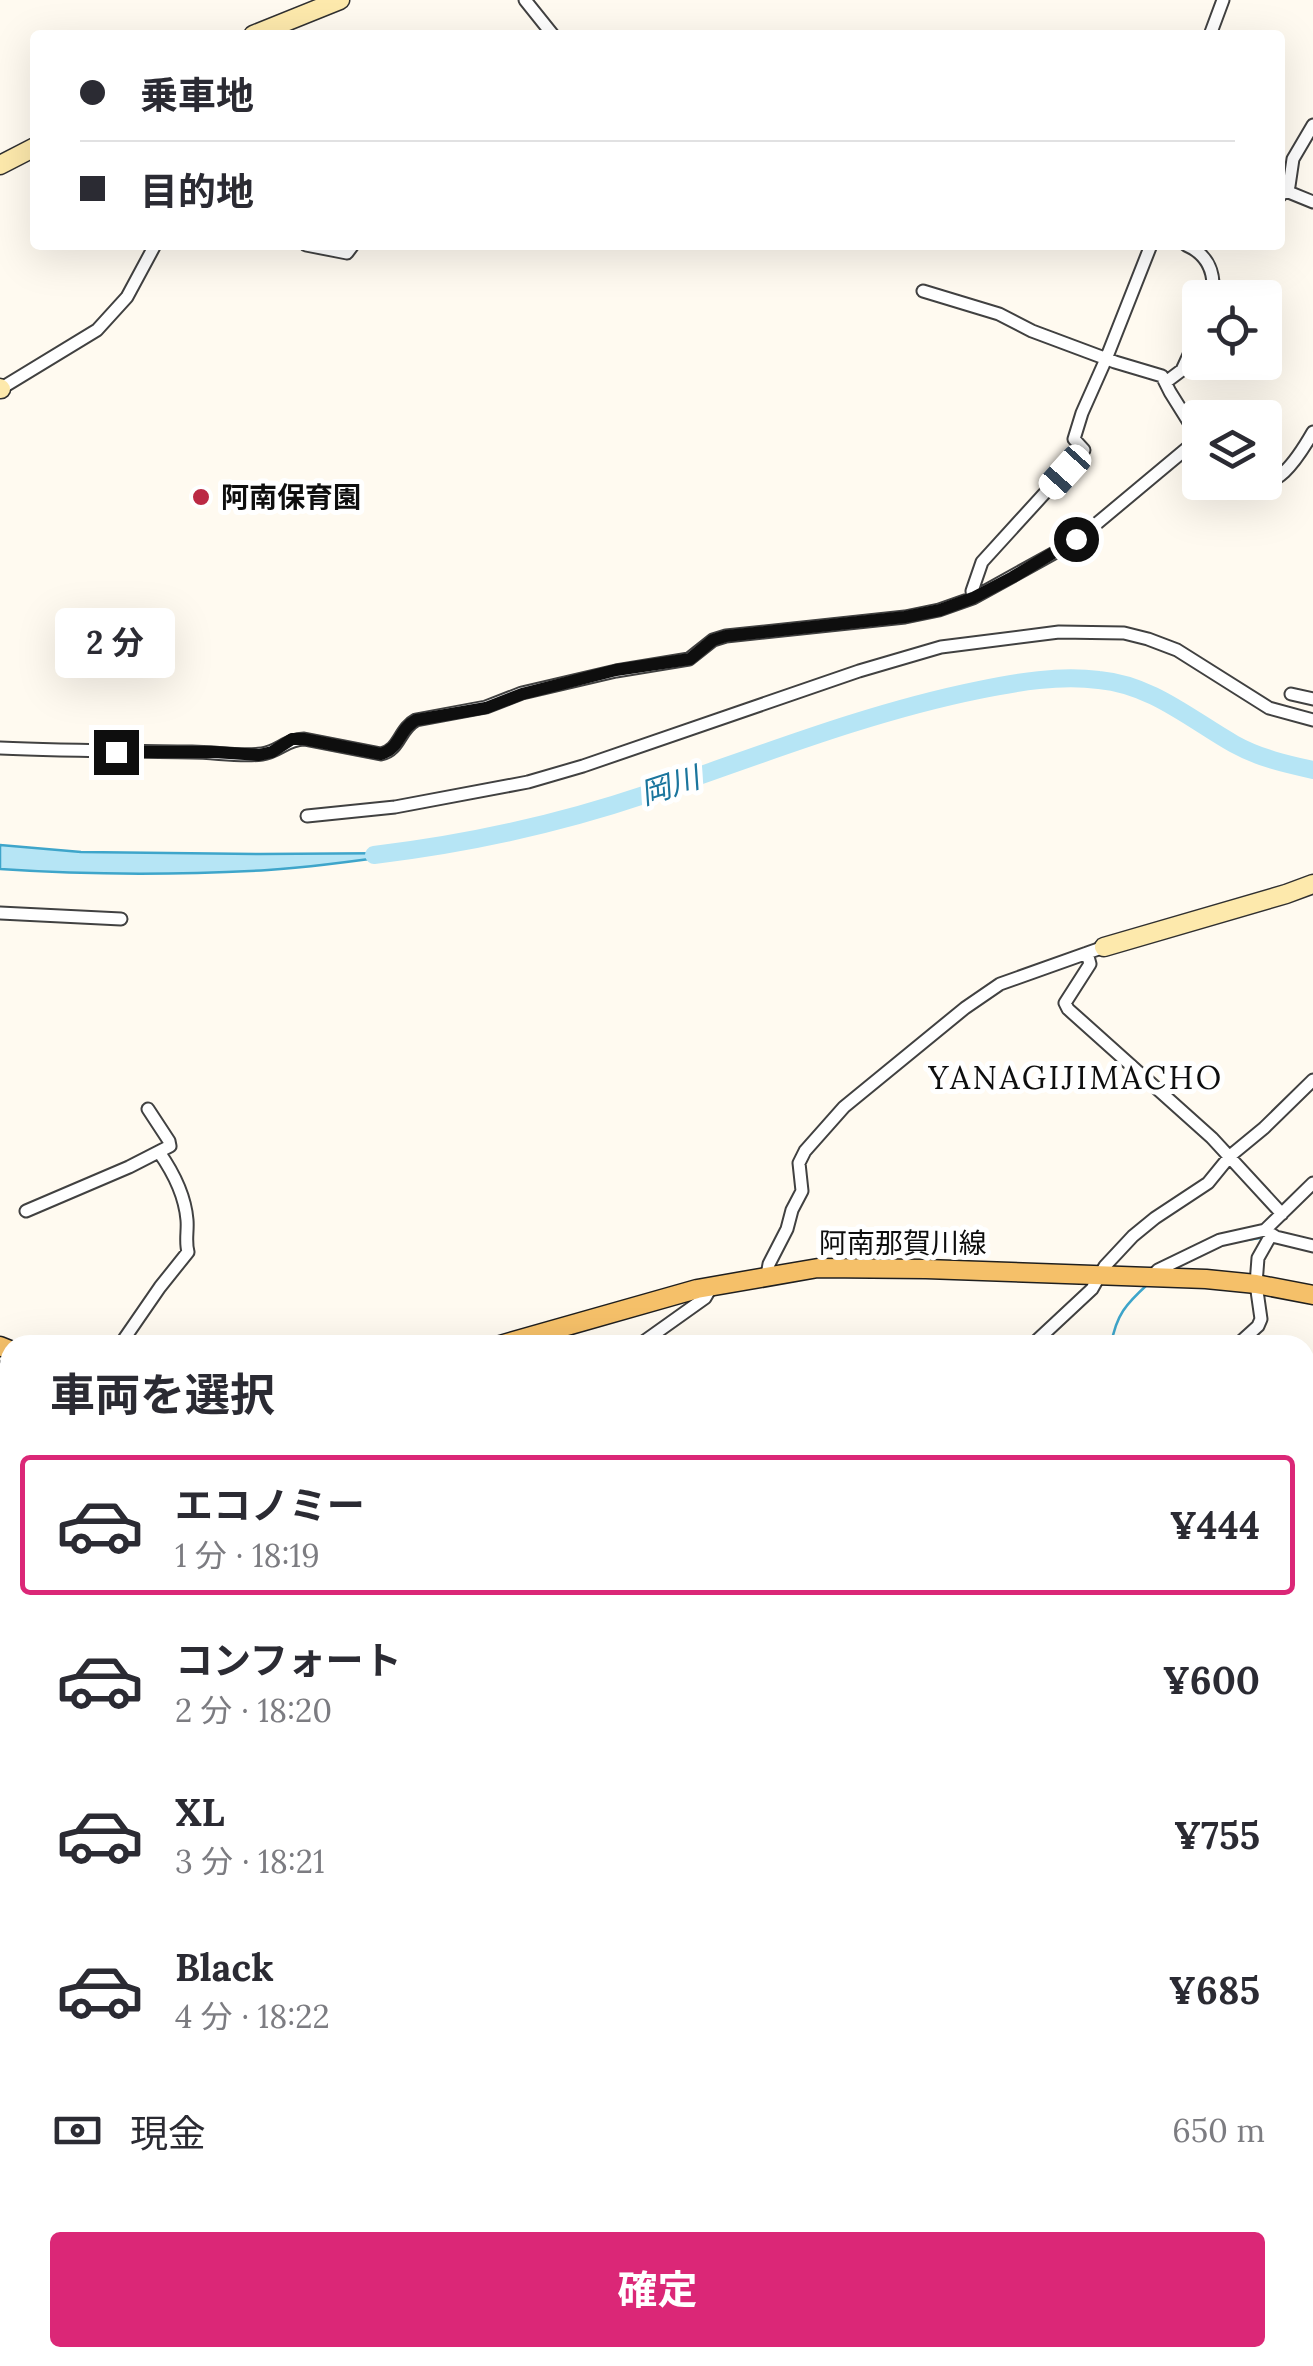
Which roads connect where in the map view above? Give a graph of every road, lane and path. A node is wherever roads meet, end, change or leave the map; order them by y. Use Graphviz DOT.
graph roads {
  1 [pos="340,0"];
  2 [pos="525,0"];
  3 [pos="1223,0"];
  4 [pos="274,30"];
  5 [pos="549,30"];
  6 [pos="1212,30"];
  7 [pos="1313,124"];
  8 [pos="30,149"];
  9 [pos="0,165"];
  10 [pos="1285,187"];
  11 [pos="1285,194"];
  12 [pos="1313,202"];
  13 [pos="152,250"];
  14 [pos="1149,250"];
  15 [pos="1195,250"];
  16 [pos="1214,280"];
  17 [pos="924,291"];
  18 [pos="1106,359"];
  19 [pos="1182,370"];
  20 [pos="1166,382"];
  21 [pos="0,389"];
  22 [pos="1182,412"];
  23 [pos="1313,432"];
  24 [pos="1182,454"];
  25 [pos="1282,473"];
  26 [pos="973,598"];
  27 [pos="1290,694"];
  28 [pos="1313,699"];
  29 [pos="1313,720"];
  30 [pos="0,748"];
  31 [pos="307,816"];
  32 [pos="1313,884"];
  33 [pos="0,913"];
  34 [pos="121,919"];
  35 [pos="1095,950"];
  36 [pos="1313,1080"];
  37 [pos="148,1109"];
  38 [pos="159,1152"];
  39 [pos="1230,1156"];
  40 [pos="1313,1182"];
  41 [pos="26,1211"];
  42 [pos="1282,1214"];
  43 [pos="1268,1232"];
  44 [pos="1313,1246"];
  45 [pos="768,1275"];
  46 [pos="1100,1275"];
  47 [pos="1150,1277"];
  48 [pos="1256,1284"];
  49 [pos="712,1286"];
  50 [pos="1313,1295"];
  51 [pos="127,1335"];
  52 [pos="536,1335"];
  53 [pos="653,1335"];
  54 [pos="1043,1335"];
  55 [pos="1248,1335"];
  1 -- 4 [label="street"];
  2 -- 5 [label="street"];
  3 -- 6 [label="street"];
  7 -- 10 [label="street"];
  8 -- 9 [label="street"];
  11 -- 12 [label="street"];
  13 -- 21 [label="street"];
  14 -- 18 [label="street"];
  15 -- 16 [label="street"];
  17 -- 18 [label="street"];
  18 -- 20 [label="street"];
  18 -- 26 [label="street"];
  19 -- 20 [label="street"];
  20 -- 22 [label="street"];
  23 -- 25 [label="street"];
  24 -- 26 [label="street"];
  26 -- 30 [label="street"];
  27 -- 28 [label="street"];
  29 -- 31 [label="street"];
  32 -- 35 [label="street"];
  33 -- 34 [label="street"];
  35 -- 39 [label="street"];
  35 -- 45 [label="street"];
  36 -- 39 [label="street"];
  37 -- 38 [label="street"];
  38 -- 41 [label="street"];
  38 -- 51 [label="street"];
  39 -- 42 [label="street"];
  39 -- 46 [label="street"];
  40 -- 42 [label="street"];
  42 -- 43 [label="street"];
  43 -- 44 [label="street"];
  43 -- 47 [label="street"];
  43 -- 48 [label="street"];
  45 -- 46 [label="main road, 阿南那賀川線"];
  45 -- 49 [label="main road, 阿南那賀川線"];
  46 -- 47 [label="main road, 阿南那賀川線"];
  46 -- 54 [label="street"];
  47 -- 48 [label="main road, 阿南那賀川線"];
  48 -- 50 [label="main road, 阿南那賀川線"];
  48 -- 55 [label="street"];
  49 -- 52 [label="main road, 阿南那賀川線"];
  49 -- 53 [label="street"];
}
